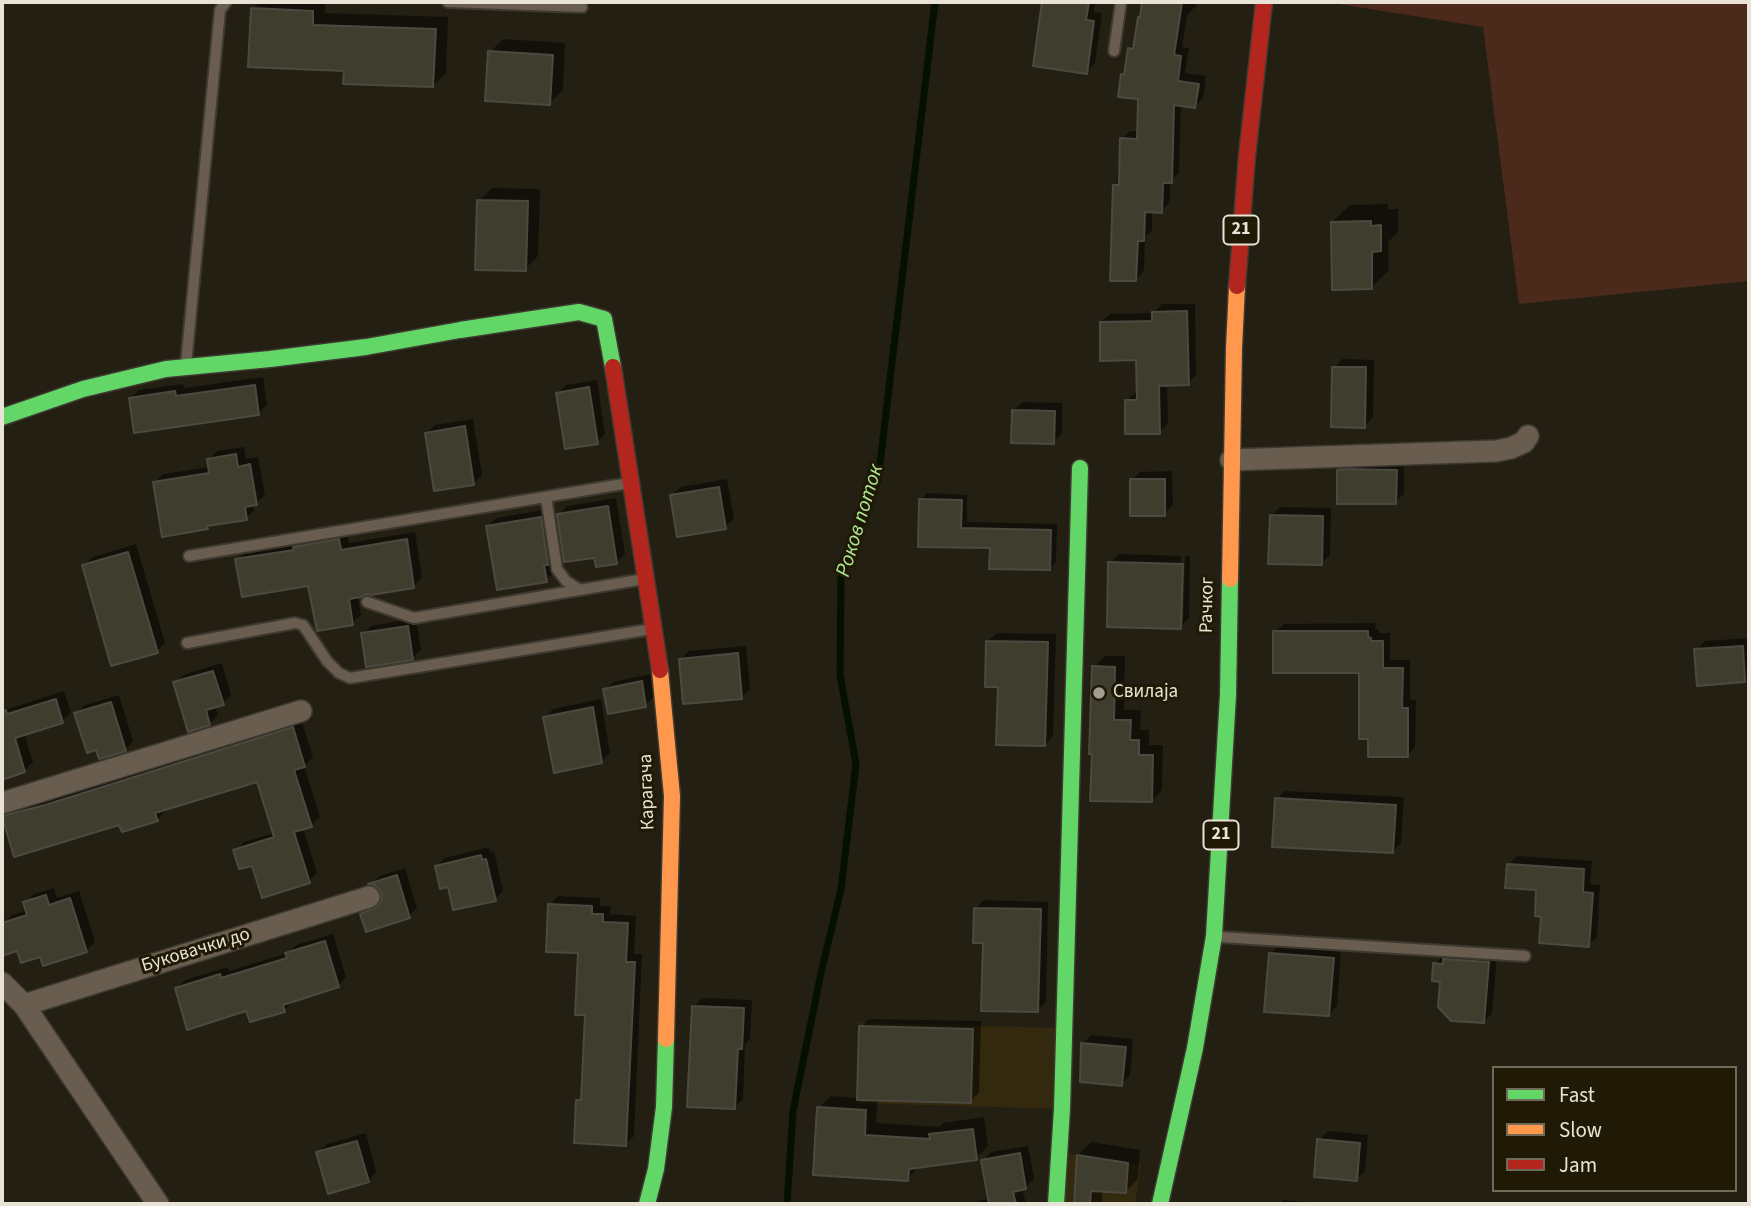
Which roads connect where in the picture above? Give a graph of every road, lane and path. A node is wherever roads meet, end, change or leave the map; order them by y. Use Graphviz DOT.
graph roads {
  1 [pos="226,2"];
  2 [pos="448,2"];
  3 [pos="1121,2"];
  4 [pos="1264,2"];
  5 [pos="582,7"];
  6 [pos="1114,51"];
  7 [pos="186,367"];
  8 [pos="2,417"];
  9 [pos="1528,436"];
  10 [pos="1231,460"];
  11 [pos="1080,468"];
  12 [pos="631,482"];
  13 [pos="546,497"];
  14 [pos="189,556"];
  15 [pos="647,579"];
  16 [pos="580,590"];
  17 [pos="367,602"];
  18 [pos="654,628"];
  19 [pos="187,643"];
  20 [pos="301,711"];
  21 [pos="2,803"];
  22 [pos="369,897"];
  23 [pos="1214,936"];
  24 [pos="1525,956"];
  25 [pos="2,983"];
  26 [pos="24,1005"];
  27 [pos="158,1204"];
  28 [pos="648,1204"];
  29 [pos="1056,1204"];
  30 [pos="1160,1204"];
  1 -- 7 [label="lane"];
  2 -- 5 [label="lane"];
  3 -- 6 [label="lane"];
  4 -- 10 [label="street, Рачког / 21"];
  7 -- 8 [label="street"];
  7 -- 12 [label="street, Карагача"];
  9 -- 10 [label="street"];
  10 -- 23 [label="street, Рачког / 21"];
  11 -- 29 [label="street"];
  12 -- 13 [label="lane"];
  12 -- 15 [label="street, Карагача"];
  13 -- 14 [label="lane"];
  13 -- 16 [label="lane"];
  15 -- 16 [label="lane"];
  15 -- 18 [label="street, Карагача"];
  16 -- 17 [label="lane"];
  18 -- 19 [label="lane"];
  18 -- 28 [label="street, Карагача"];
  20 -- 21 [label="street"];
  22 -- 26 [label="street, Буковачки до"];
  23 -- 24 [label="lane"];
  23 -- 30 [label="street, Рачког / 21"];
  25 -- 26 [label="street"];
  26 -- 27 [label="street"];
}
